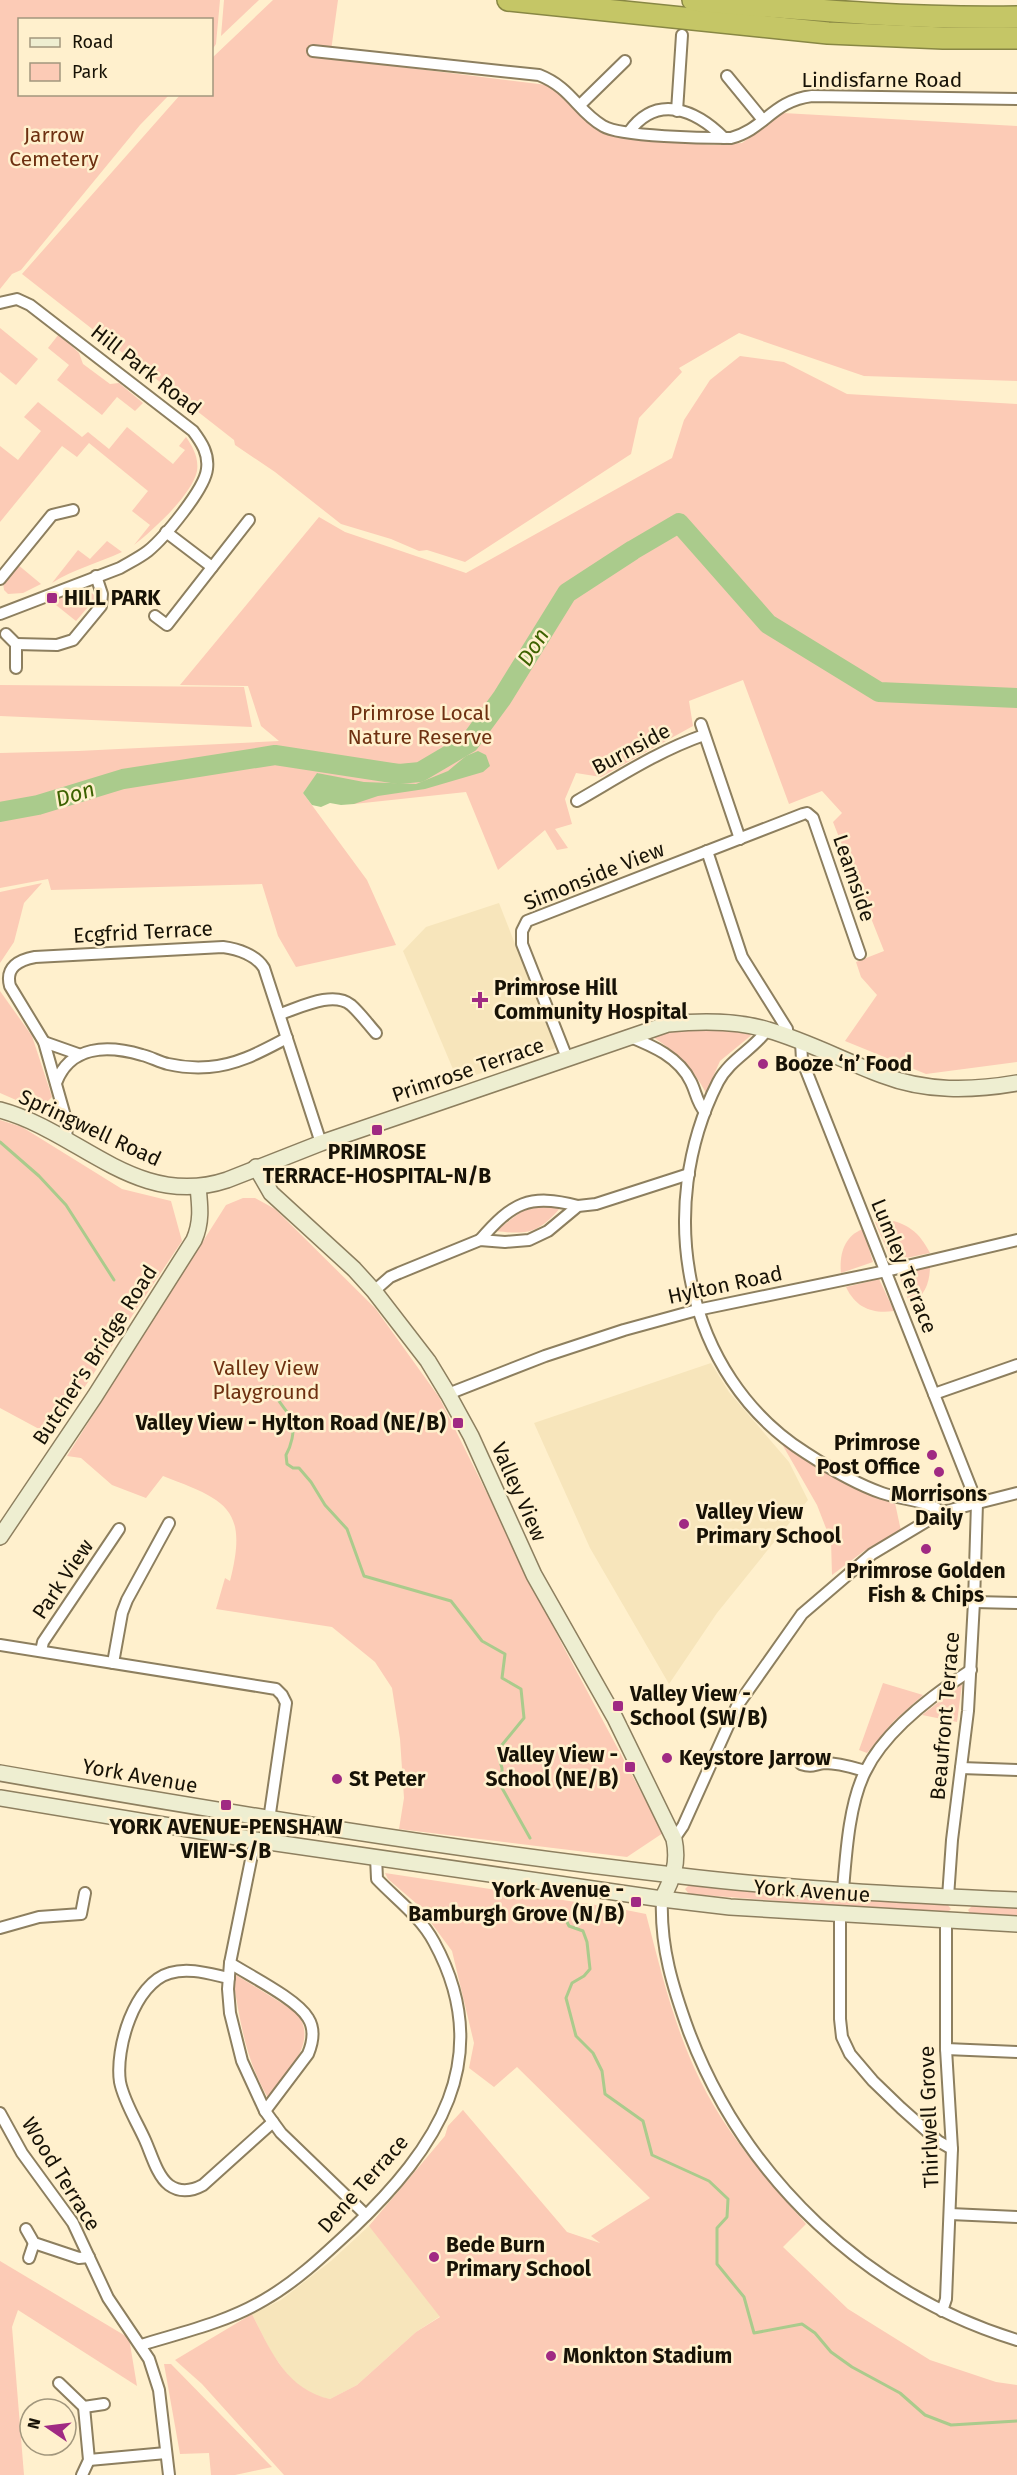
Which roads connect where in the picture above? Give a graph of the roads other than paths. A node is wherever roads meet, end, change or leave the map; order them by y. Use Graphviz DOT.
graph roads {
  1 [pos="508,0"];
  2 [pos="693,0"];
  3 [pos="1017,24"];
  4 [pos="682,35"];
  5 [pos="313,51"];
  6 [pos="625,61"];
  7 [pos="727,76"];
  8 [pos="1017,99"];
  9 [pos="580,105"];
  10 [pos="677,111"];
  11 [pos="763,120"];
  12 [pos="629,132"];
  13 [pos="724,138"];
  14 [pos="0,303"];
  15 [pos="72,510"];
  16 [pos="249,520"];
  17 [pos="166,532"];
  18 [pos="212,567"];
  19 [pos="96,576"];
  20 [pos="0,579"];
  21 [pos="0,600"];
  22 [pos="3,612"];
  23 [pos="155,616"];
  24 [pos="6,634"];
  25 [pos="16,644"];
  26 [pos="16,668"];
  27 [pos="701,724"];
  28 [pos="704,735"];
  29 [pos="577,801"];
  30 [pos="811,816"];
  31 [pos="740,839"];
  32 [pos="707,852"];
  33 [pos="860,954"];
  34 [pos="279,1014"];
  35 [pos="767,1029"];
  36 [pos="376,1033"];
  37 [pos="628,1036"];
  38 [pos="287,1038"];
  39 [pos="794,1039"];
  40 [pos="44,1042"];
  41 [pos="78,1054"];
  42 [pos="567,1058"];
  43 [pos="56,1083"];
  44 [pos="1017,1083"];
  45 [pos="0,1110"];
  46 [pos="705,1112"];
  47 [pos="66,1140"];
  48 [pos="318,1144"];
  49 [pos="256,1167"];
  50 [pos="689,1174"];
  51 [pos="198,1186"];
  52 [pos="578,1206"];
  53 [pos="480,1240"];
  54 [pos="1017,1240"];
  55 [pos="886,1271"];
  56 [pos="374,1292"];
  57 [pos="697,1310"];
  58 [pos="1017,1365"];
  59 [pos="448,1394"];
  60 [pos="934,1394"];
  61 [pos="1017,1493"];
  62 [pos="977,1503"];
  63 [pos="942,1512"];
  64 [pos="169,1523"];
  65 [pos="119,1529"];
  66 [pos="0,1537"];
  67 [pos="974,1602"];
  68 [pos="1017,1603"];
  69 [pos="0,1645"];
  70 [pos="41,1651"];
  71 [pos="113,1663"];
  72 [pos="971,1670"];
  73 [pos="801,1764"];
  74 [pos="961,1768"];
  75 [pos="1017,1770"];
  76 [pos="865,1772"];
  77 [pos="0,1773"];
  78 [pos="0,1798"];
  79 [pos="269,1820"];
  80 [pos="379,1834"];
  81 [pos="674,1839"];
  82 [pos="255,1840"];
  83 [pos="376,1857"];
  84 [pos="674,1876"];
  85 [pos="843,1890"];
  86 [pos="85,1893"];
  87 [pos="954,1898"];
  88 [pos="662,1899"];
  89 [pos="1017,1900"];
  90 [pos="840,1914"];
  91 [pos="953,1921"];
  92 [pos="1017,1924"];
  93 [pos="0,1928"];
  94 [pos="230,1963"];
  95 [pos="228,1978"];
  96 [pos="946,2049"];
  97 [pos="1017,2052"];
  98 [pos="265,2111"];
  99 [pos="0,2113"];
  100 [pos="273,2122"];
  101 [pos="951,2149"];
  102 [pos="950,2214"];
  103 [pos="366,2215"];
  104 [pos="1017,2217"];
  105 [pos="26,2229"];
  106 [pos="34,2243"];
  107 [pos="89,2257"];
  108 [pos="30,2258"];
  109 [pos="942,2311"];
  110 [pos="1017,2340"];
  111 [pos="141,2345"];
  112 [pos="59,2383"];
  113 [pos="104,2404"];
  114 [pos="84,2407"];
  115 [pos="166,2452"];
  116 [pos="89,2460"];
  117 [pos="82,2475"];
  118 [pos="169,2475"];
  1 -- 3 [label="highway"];
  2 -- 3 [label="highway"];
  4 -- 10 [label="street"];
  5 -- 9 [label="street, Lindisfarne Road"];
  6 -- 9 [label="street"];
  7 -- 11 [label="street"];
  8 -- 11 [label="street, Lindisfarne Road"];
  9 -- 12 [label="street, Lindisfarne Road"];
  10 -- 12 [label="street"];
  10 -- 13 [label="street"];
  11 -- 13 [label="street, Lindisfarne Road"];
  12 -- 13 [label="street, Lindisfarne Road"];
  14 -- 17 [label="street, Hill Park Road"];
  15 -- 20 [label="street"];
  16 -- 18 [label="street"];
  17 -- 18 [label="street"];
  17 -- 19 [label="street, Hill Park Road"];
  18 -- 23 [label="street"];
  19 -- 22 [label="street, Hill Park Road"];
  19 -- 25 [label="street"];
  21 -- 22 [label="street"];
  24 -- 25 [label="street"];
  25 -- 26 [label="street"];
  27 -- 28 [label="street, Burnside"];
  28 -- 29 [label="street, Burnside"];
  28 -- 31 [label="street, Burnside"];
  30 -- 31 [label="street, Simonside View"];
  30 -- 33 [label="street, Leamside"];
  31 -- 32 [label="street, Simonside View"];
  32 -- 39 [label="street, Lumley Terrace"];
  32 -- 42 [label="street, Simonside View"];
  34 -- 36 [label="street"];
  34 -- 38 [label="street, Ecgfrid Terrace"];
  34 -- 40 [label="street, Ecgfrid Terrace"];
  35 -- 37 [label="street, Primrose Terrace"];
  35 -- 39 [label="street, Primrose Terrace"];
  35 -- 46 [label="street"];
  37 -- 42 [label="street, Primrose Terrace"];
  37 -- 46 [label="street"];
  38 -- 41 [label="street"];
  38 -- 48 [label="street, Ecgfrid Terrace"];
  39 -- 44 [label="street, Primrose Terrace"];
  39 -- 55 [label="street, Lumley Terrace"];
  40 -- 41 [label="street"];
  40 -- 43 [label="street"];
  41 -- 43 [label="street"];
  42 -- 48 [label="street, Primrose Terrace"];
  43 -- 47 [label="street"];
  45 -- 47 [label="street, Springwell Road"];
  46 -- 50 [label="street"];
  47 -- 51 [label="street, Springwell Road"];
  48 -- 49 [label="street, Primrose Terrace"];
  49 -- 51 [label="street, Springwell Road"];
  49 -- 56 [label="street, Valley View"];
  50 -- 52 [label="street"];
  50 -- 57 [label="street"];
  51 -- 66 [label="street, Butcher's Bridge Road"];
  52 -- 53 [label="street"];
  52 -- 53 [label="street"];
  53 -- 56 [label="street"];
  54 -- 55 [label="street, Hylton Road"];
  55 -- 57 [label="street, Hylton Road"];
  55 -- 60 [label="street, Lumley Terrace"];
  56 -- 59 [label="street, Valley View"];
  57 -- 59 [label="street, Hylton Road"];
  57 -- 63 [label="street"];
  58 -- 60 [label="street"];
  59 -- 81 [label="street, Valley View"];
  60 -- 62 [label="street, Lumley Terrace"];
  61 -- 62 [label="street"];
  62 -- 63 [label="street"];
  62 -- 67 [label="street, Beaufront Terrace"];
  63 -- 81 [label="street"];
  64 -- 71 [label="street"];
  65 -- 70 [label="street, Park View"];
  67 -- 68 [label="street"];
  67 -- 72 [label="street, Beaufront Terrace"];
  69 -- 70 [label="street"];
  70 -- 71 [label="street"];
  71 -- 79 [label="street"];
  72 -- 74 [label="street, Beaufront Terrace"];
  72 -- 76 [label="street"];
  73 -- 76 [label="street"];
  74 -- 75 [label="street"];
  74 -- 87 [label="street, Beaufront Terrace"];
  76 -- 85 [label="street"];
  77 -- 79 [label="street, York Avenue"];
  78 -- 82 [label="street, York Avenue"];
  79 -- 80 [label="street, York Avenue"];
  79 -- 82 [label="street"];
  80 -- 83 [label="street"];
  80 -- 84 [label="street, York Avenue"];
  81 -- 84 [label="street, Valley View"];
  82 -- 83 [label="street, York Avenue"];
  82 -- 94 [label="street"];
  83 -- 88 [label="street, York Avenue"];
  83 -- 103 [label="street, Dene Terrace"];
  84 -- 85 [label="street, York Avenue"];
  84 -- 88 [label="street"];
  85 -- 87 [label="street, York Avenue"];
  86 -- 93 [label="street"];
  87 -- 89 [label="street, York Avenue"];
  87 -- 91 [label="street"];
  88 -- 90 [label="street, York Avenue"];
  88 -- 109 [label="street"];
  90 -- 91 [label="street, York Avenue"];
  90 -- 101 [label="street"];
  91 -- 92 [label="street, York Avenue"];
  91 -- 96 [label="street, Thirlwell Grove"];
  94 -- 95 [label="street"];
  94 -- 98 [label="street"];
  95 -- 98 [label="street"];
  95 -- 100 [label="street"];
  96 -- 97 [label="street"];
  96 -- 101 [label="street, Thirlwell Grove"];
  98 -- 100 [label="street"];
  99 -- 107 [label="street, Wood Terrace"];
  100 -- 103 [label="street"];
  101 -- 102 [label="street, Thirlwell Grove"];
  102 -- 104 [label="street"];
  102 -- 109 [label="street, Thirlwell Grove"];
  103 -- 111 [label="street, Dene Terrace"];
  105 -- 106 [label="street"];
  106 -- 107 [label="street, Wood Terrace"];
  106 -- 108 [label="street"];
  107 -- 111 [label="street, Wood Terrace"];
  109 -- 110 [label="street"];
  111 -- 115 [label="street, Wood Terrace"];
  112 -- 114 [label="street"];
  113 -- 114 [label="street"];
  114 -- 116 [label="street"];
  115 -- 116 [label="street"];
  115 -- 118 [label="street, Wood Terrace"];
  116 -- 117 [label="street"];
}
